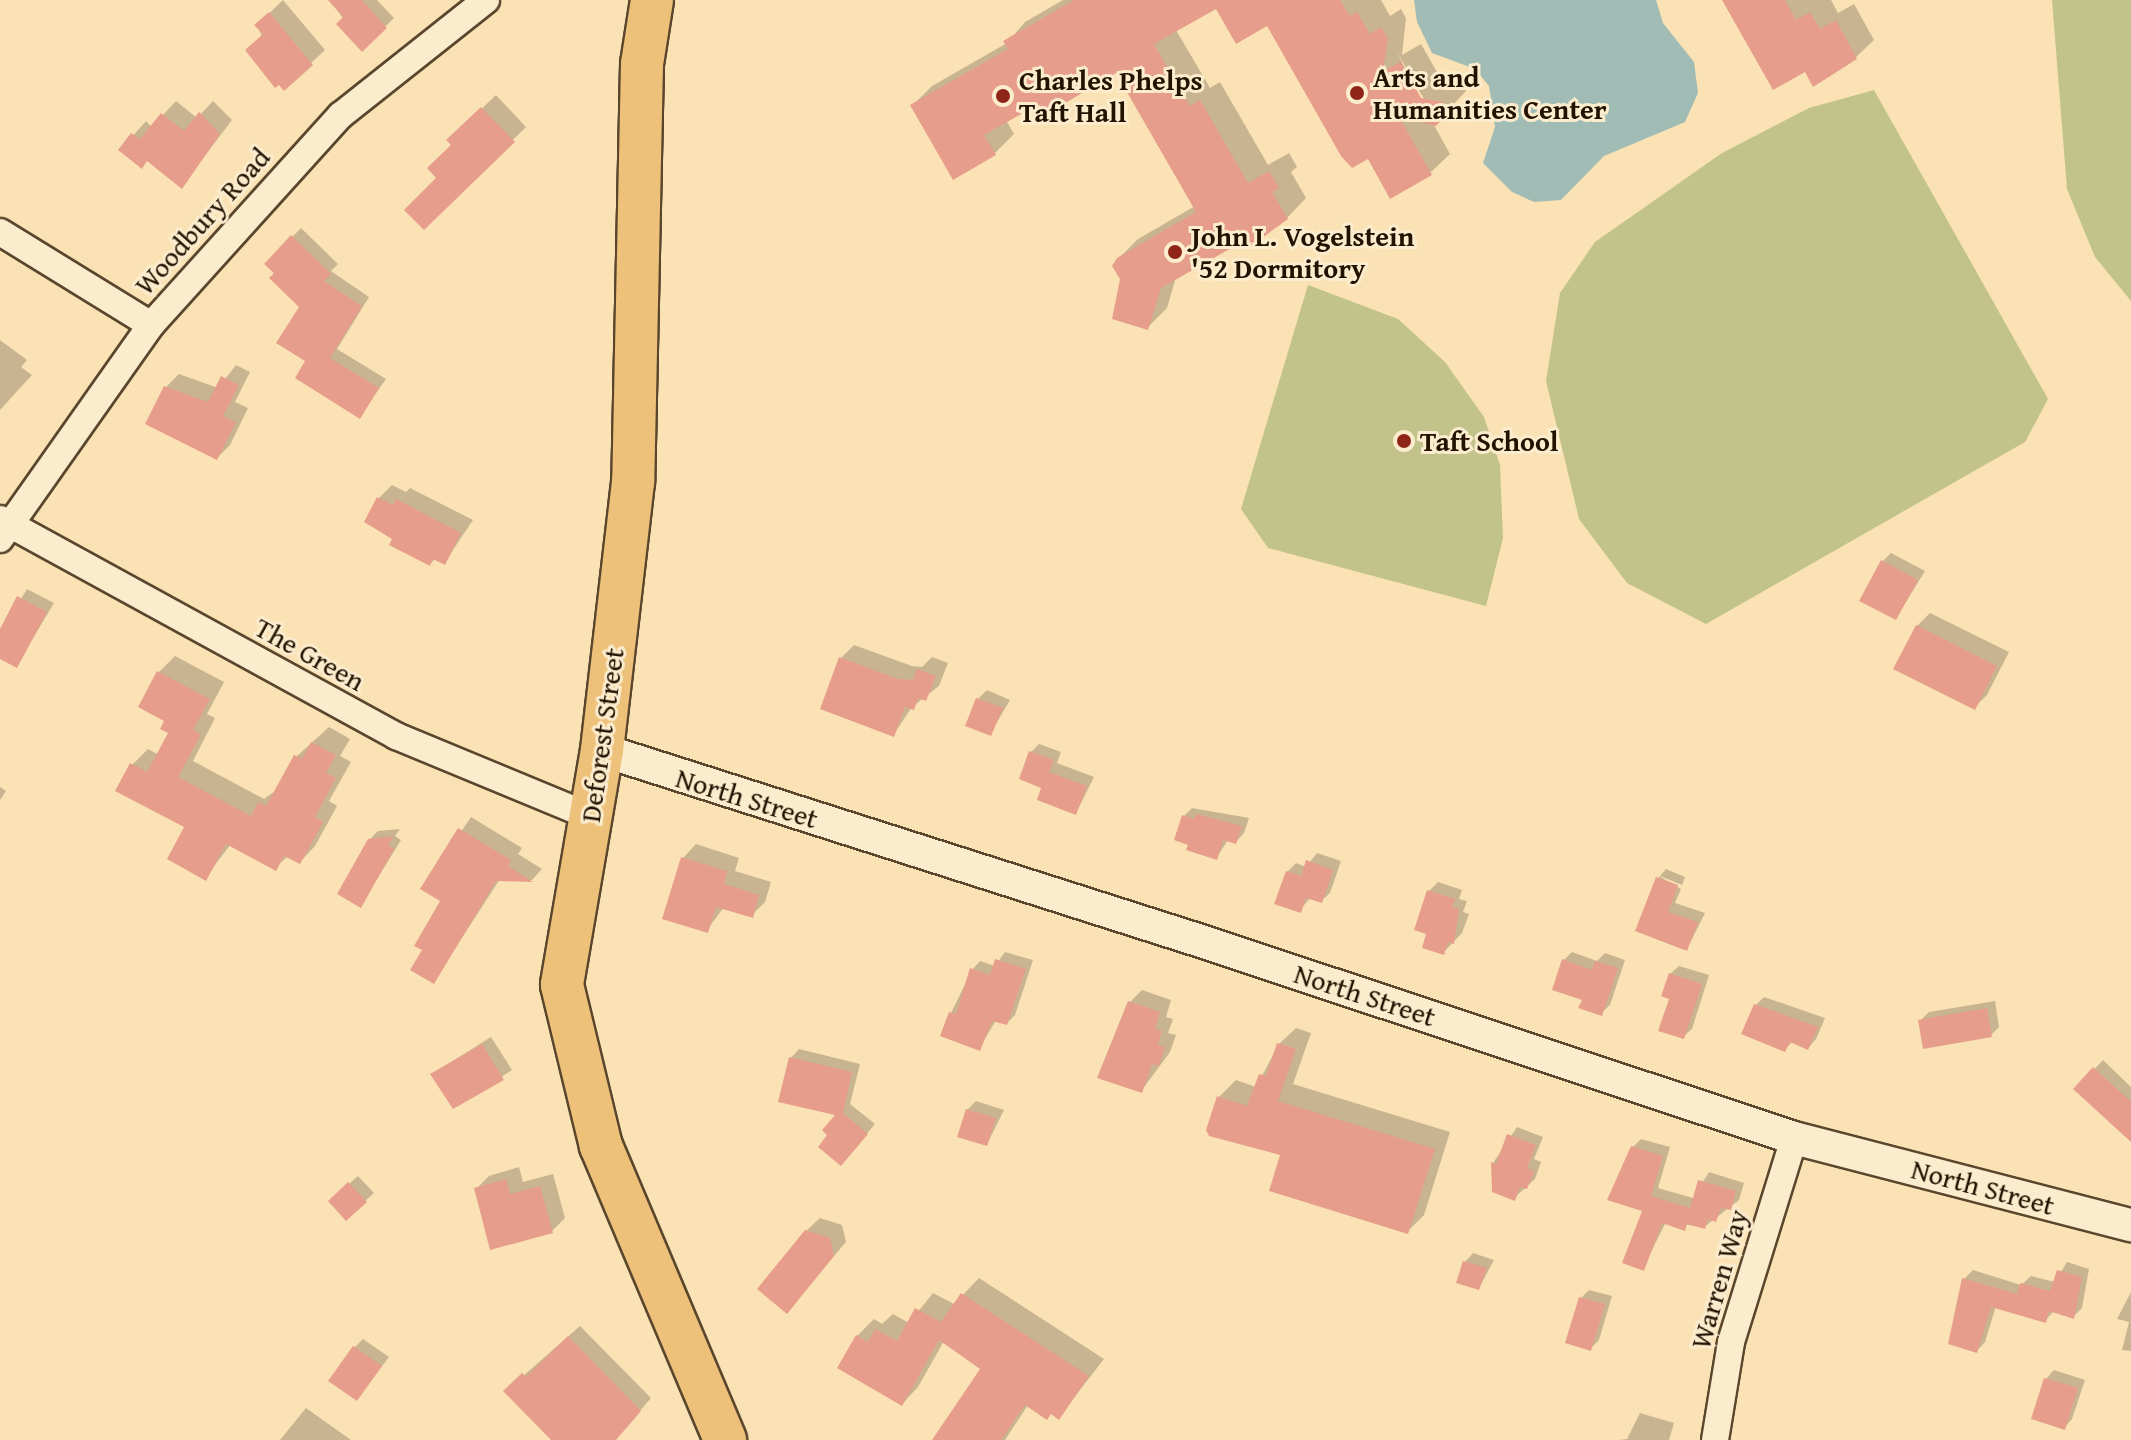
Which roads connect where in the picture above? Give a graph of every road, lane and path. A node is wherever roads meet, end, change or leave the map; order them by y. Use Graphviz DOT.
graph roads {
  1 [pos="486,0"];
  2 [pos="652,0"];
  3 [pos="0,232"];
  4 [pos="151,325"];
  5 [pos="3,528"];
  6 [pos="602,750"];
  7 [pos="592,817"];
  8 [pos="1794,1138"];
  9 [pos="2131,1225"];
  10 [pos="725,1440"];
  11 [pos="1715,1440"];
  1 -- 4 [label="street, Woodbury Road"];
  2 -- 6 [label="main road, Deforest Street"];
  3 -- 4 [label="street"];
  4 -- 5 [label="street, Woodbury Road"];
  5 -- 7 [label="street, The Green"];
  6 -- 7 [label="main road, Deforest Street"];
  6 -- 8 [label="street, North Street"];
  7 -- 10 [label="main road, Deforest Street"];
  8 -- 9 [label="street, North Street"];
  8 -- 11 [label="street, Warren Way"];
}
